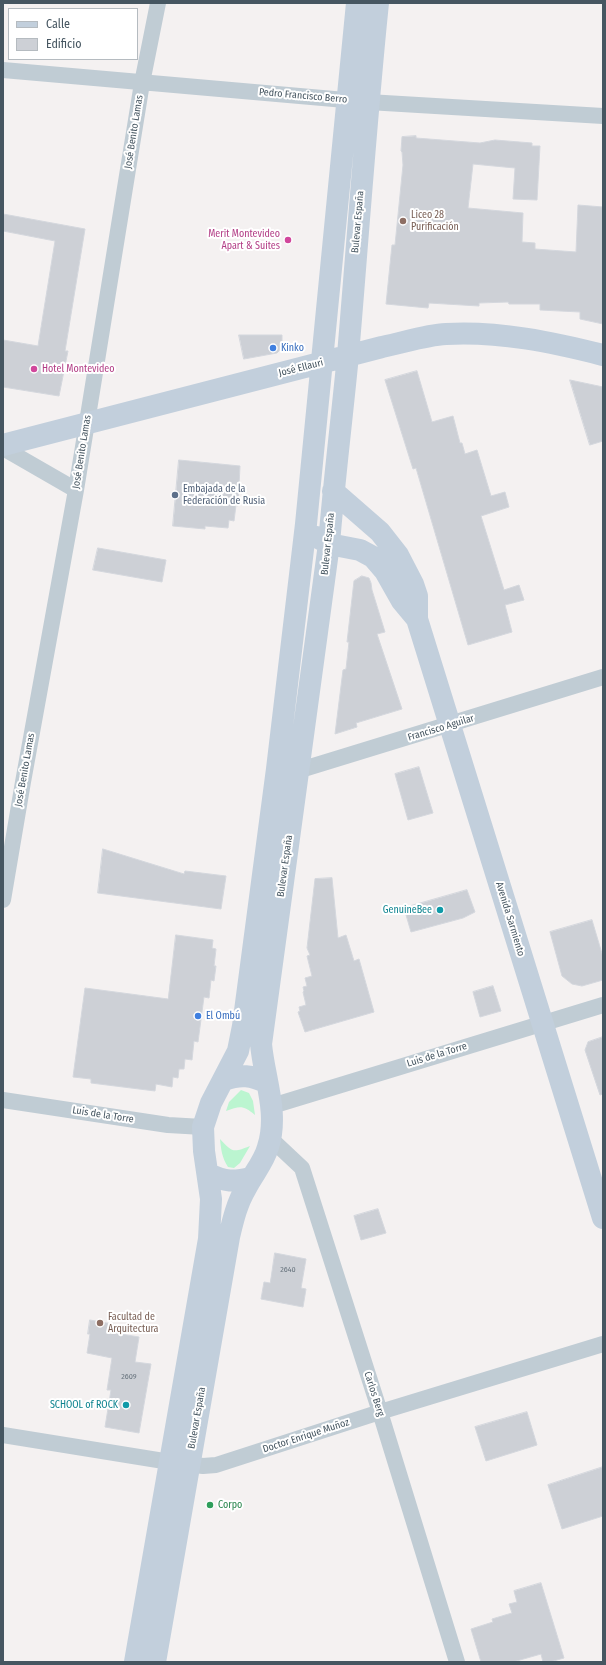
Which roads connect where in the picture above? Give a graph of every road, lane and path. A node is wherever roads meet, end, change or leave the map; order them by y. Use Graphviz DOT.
graph roads {
  1 [pos="158,3"];
  2 [pos="357,3"];
  3 [pos="378,3"];
  4 [pos="3,70"];
  5 [pos="142,83"];
  6 [pos="357,101"];
  7 [pos="603,116"];
  8 [pos="603,355"];
  9 [pos="347,356"];
  10 [pos="321,363"];
  11 [pos="87,424"];
  12 [pos="3,446"];
  13 [pos="76,490"];
  14 [pos="333,491"];
  15 [pos="306,524"];
  16 [pos="329,544"];
  17 [pos="417,619"];
  18 [pos="603,677"];
  19 [pos="449,726"];
  20 [pos="287,770"];
  21 [pos="3,900"];
  22 [pos="603,1005"];
  23 [pos="543,1023"];
  24 [pos="224,1080"];
  25 [pos="267,1083"];
  26 [pos="3,1100"];
  27 [pos="272,1106"];
  28 [pos="203,1127"];
  29 [pos="270,1138"];
  30 [pos="209,1174"];
  31 [pos="251,1178"];
  32 [pos="603,1218"];
  33 [pos="603,1344"];
  34 [pos="380,1412"];
  35 [pos="3,1435"];
  36 [pos="179,1464"];
  37 [pos="159,1658"];
  38 [pos="135,1662"];
  39 [pos="457,1662"];
  1 -- 5 [label="street, José Benito Lamas"];
  2 -- 6 [label="main road, Bulevar España"];
  3 -- 6 [label="main road, Bulevar España"];
  4 -- 5 [label="street, Pedro Francisco Berro"];
  5 -- 6 [label="street, Pedro Francisco Berro"];
  5 -- 11 [label="street, José Benito Lamas"];
  6 -- 7 [label="street, Pedro Francisco Berro"];
  6 -- 9 [label="main road, Bulevar España"];
  6 -- 10 [label="main road, Bulevar España"];
  8 -- 9 [label="main road, José Ellauri"];
  9 -- 10 [label="main road, José Ellauri"];
  9 -- 14 [label="main road, Bulevar España"];
  10 -- 11 [label="main road, José Ellauri"];
  10 -- 15 [label="main road, Bulevar España"];
  11 -- 12 [label="main road, José Ellauri"];
  11 -- 13 [label="street, José Benito Lamas"];
  12 -- 13 [label="street"];
  13 -- 21 [label="street, José Benito Lamas"];
  14 -- 16 [label="main road, Bulevar España"];
  14 -- 17 [label="main road, Avenida Sarmiento"];
  15 -- 16 [label="main road, Avenida Sarmiento"];
  15 -- 20 [label="main road, Bulevar España"];
  16 -- 17 [label="main road, Avenida Sarmiento"];
  16 -- 20 [label="main road, Bulevar España"];
  17 -- 19 [label="main road, Avenida Sarmiento"];
  18 -- 19 [label="street, Francisco Aguilar"];
  19 -- 20 [label="street, Francisco Aguilar"];
  19 -- 23 [label="main road, Avenida Sarmiento"];
  20 -- 24 [label="main road, Bulevar España"];
  20 -- 25 [label="main road, Bulevar España"];
  22 -- 23 [label="street, Luis de la Torre"];
  23 -- 27 [label="street, Luis de la Torre"];
  23 -- 32 [label="main road, Avenida Sarmiento"];
  24 -- 25 [label="main road"];
  24 -- 28 [label="main road, Bulevar España"];
  25 -- 27 [label="main road, Bulevar España"];
  26 -- 28 [label="street, Luis de la Torre"];
  27 -- 29 [label="main road, Bulevar España"];
  28 -- 30 [label="main road, Bulevar España"];
  29 -- 31 [label="main road, Bulevar España"];
  29 -- 34 [label="street, Carlos Berg"];
  30 -- 31 [label="main road"];
  30 -- 36 [label="main road, Bulevar España"];
  31 -- 36 [label="main road, Bulevar España"];
  33 -- 34 [label="street, Doctor Enrique Muñoz"];
  34 -- 36 [label="street, Doctor Enrique Muñoz"];
  34 -- 39 [label="street, Carlos Berg"];
  35 -- 36 [label="street, Doctor Enrique Muñoz"];
  36 -- 37 [label="main road, Bulevar España"];
  36 -- 38 [label="main road, Bulevar España"];
}
